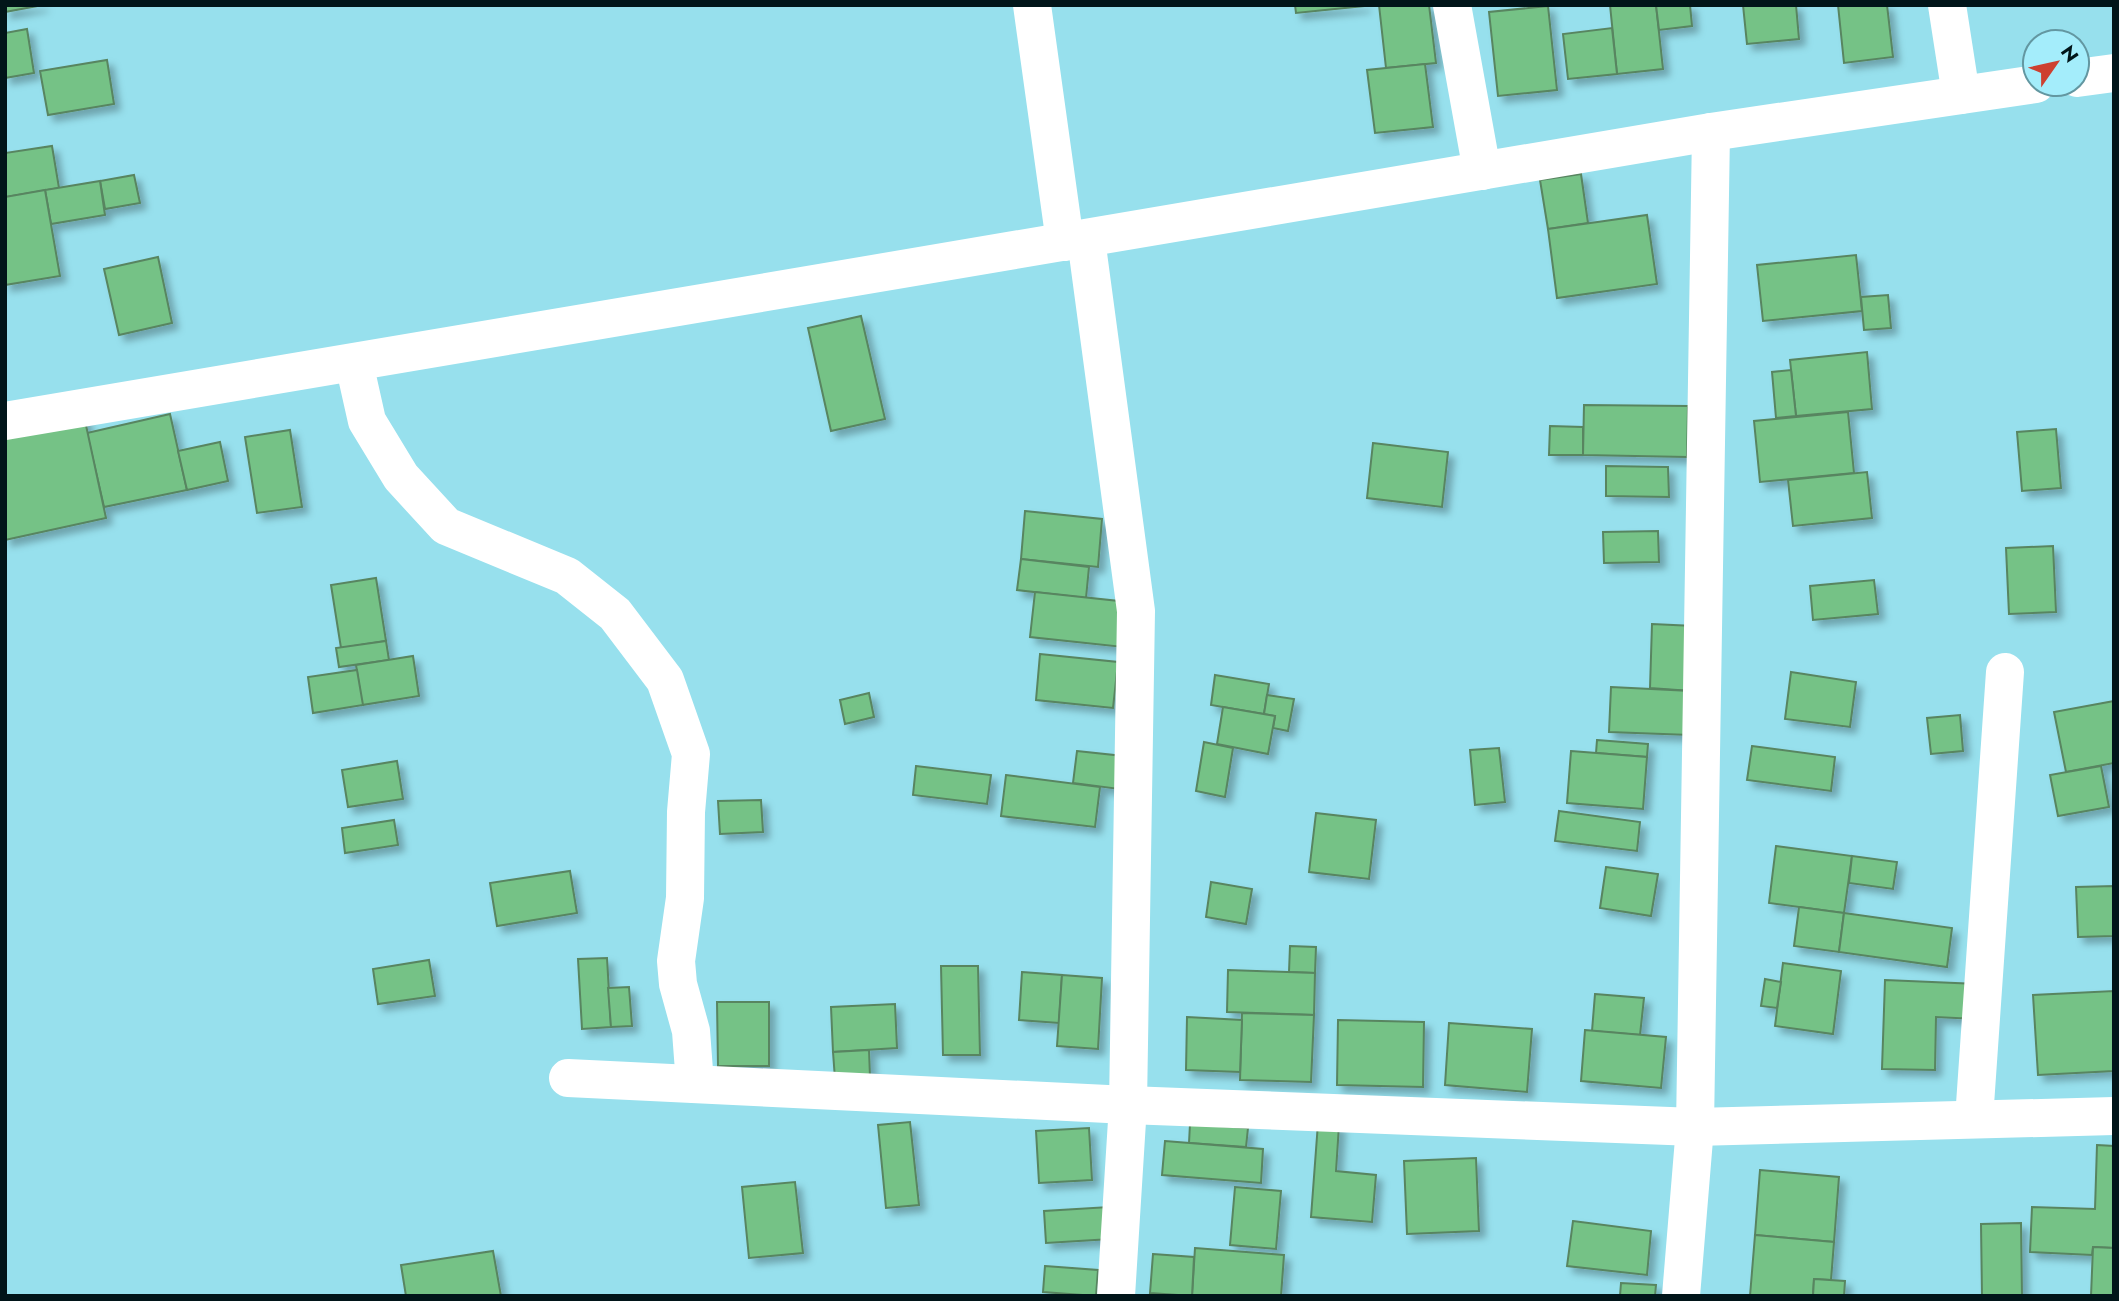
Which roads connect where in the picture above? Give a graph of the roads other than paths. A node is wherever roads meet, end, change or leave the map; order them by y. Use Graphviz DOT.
graph roads {
  1 [pos="1032,5"];
  2 [pos="1452,5"];
  3 [pos="1947,5"];
  4 [pos="2114,73"];
  5 [pos="2091,76"];
  6 [pos="2021,86"];
  7 [pos="1961,95"];
  8 [pos="1712,132"];
  9 [pos="1482,171"];
  10 [pos="1075,240"];
  11 [pos="355,363"];
  12 [pos="6,415"];
  13 [pos="2005,672"];
  14 [pos="568,1078"];
  15 [pos="695,1084"];
  16 [pos="1128,1105"];
  17 [pos="2114,1116"];
  18 [pos="1974,1119"];
  19 [pos="1695,1127"];
  20 [pos="1116,1296"];
  21 [pos="1681,1296"];
  1 -- 10 [label="street"];
  2 -- 9 [label="street"];
  3 -- 7 [label="street"];
  4 -- 5 [label="street"];
  6 -- 7 [label="street"];
  7 -- 8 [label="street"];
  8 -- 9 [label="street"];
  8 -- 19 [label="street"];
  9 -- 10 [label="street"];
  10 -- 11 [label="street"];
  10 -- 16 [label="street"];
  11 -- 12 [label="street"];
  11 -- 15 [label="street"];
  13 -- 18 [label="street"];
  14 -- 15 [label="street"];
  15 -- 16 [label="street"];
  16 -- 19 [label="street"];
  16 -- 20 [label="street"];
  17 -- 18 [label="street"];
  18 -- 19 [label="street"];
  19 -- 21 [label="street"];
}
